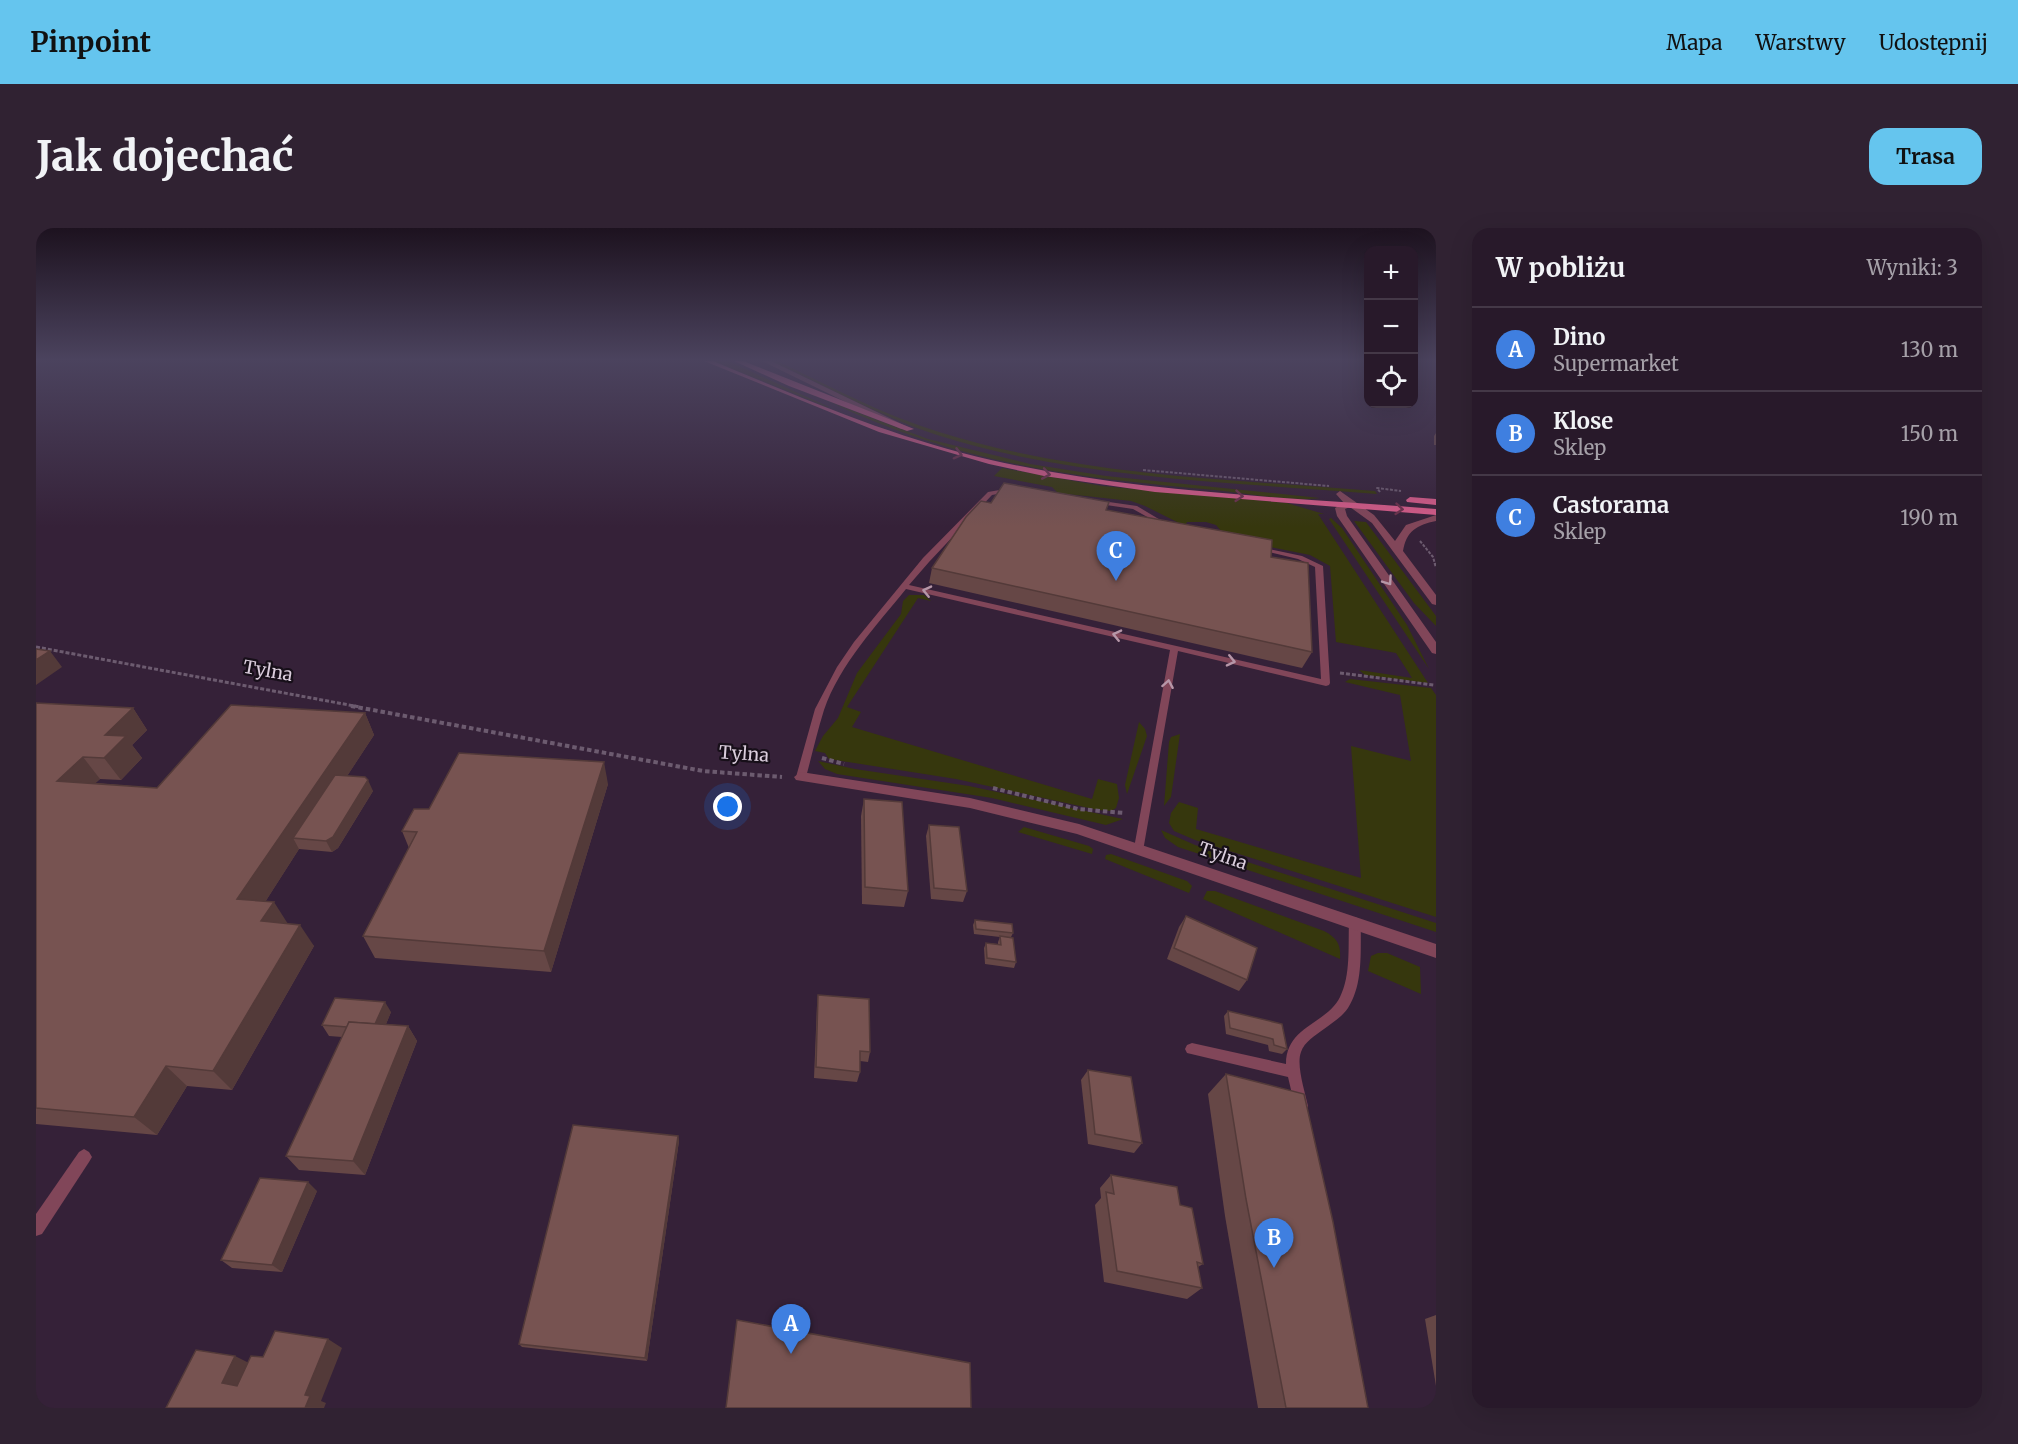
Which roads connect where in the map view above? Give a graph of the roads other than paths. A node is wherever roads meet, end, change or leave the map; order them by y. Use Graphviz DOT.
graph roads {
  1 [pos="847,416"];
  2 [pos="855,416"];
  3 [pos="875,416"];
  4 [pos="881,416"];
  5 [pos="906,428"];
  6 [pos="888,432"];
  7 [pos="1124,475"];
  8 [pos="1015,489"];
  9 [pos="1331,490"];
  10 [pos="1364,492"];
  11 [pos="1340,494"];
  12 [pos="1384,494"];
  13 [pos="1087,502"];
  14 [pos="1436,502"];
  15 [pos="1349,504"];
  16 [pos="1436,512"];
  17 [pos="1436,518"];
  18 [pos="1178,531"];
  19 [pos="1256,549"];
  20 [pos="1398,551"];
  21 [pos="904,586"];
  22 [pos="1436,602"];
  23 [pos="1174,648"];
  24 [pos="1436,650"];
  25 [pos="801,777"];
  26 [pos="1139,848"];
  27 [pos="1355,922"];
  28 [pos="1436,951"];
  29 [pos="1192,1049"];
  30 [pos="1295,1072"];
  31 [pos="1303,1118"];
  32 [pos="84,1157"];
  33 [pos="36,1228"];
  1 -- 6 [label="main road"];
  2 -- 6 [label="main road"];
  3 -- 5 [label="main road"];
  4 -- 5 [label="street"];
  5 -- 7 [label="main road"];
  6 -- 15 [label="main road, one-way"];
  8 -- 21 [label="lane"];
  9 -- 11 [label="main road"];
  10 -- 11 [label="main road"];
  11 -- 15 [label="street"];
  12 -- 14 [label="main road"];
  13 -- 18 [label="lane"];
  15 -- 16 [label="main road, one-way"];
  15 -- 20 [label="street"];
  15 -- 24 [label="street, one-way"];
  17 -- 20 [label="street"];
  23 -- 19 [label="lane, one-way"];
  20 -- 22 [label="street"];
  23 -- 21 [label="lane, one-way"];
  21 -- 25 [label="lane"];
  26 -- 23 [label="lane, one-way"];
  25 -- 26 [label="street, Tylna"];
  26 -- 27 [label="street, Tylna"];
  27 -- 28 [label="street, Tylna"];
  27 -- 30 [label="lane"];
  29 -- 30 [label="lane"];
  30 -- 31 [label="lane"];
  32 -- 33 [label="lane"];
}
